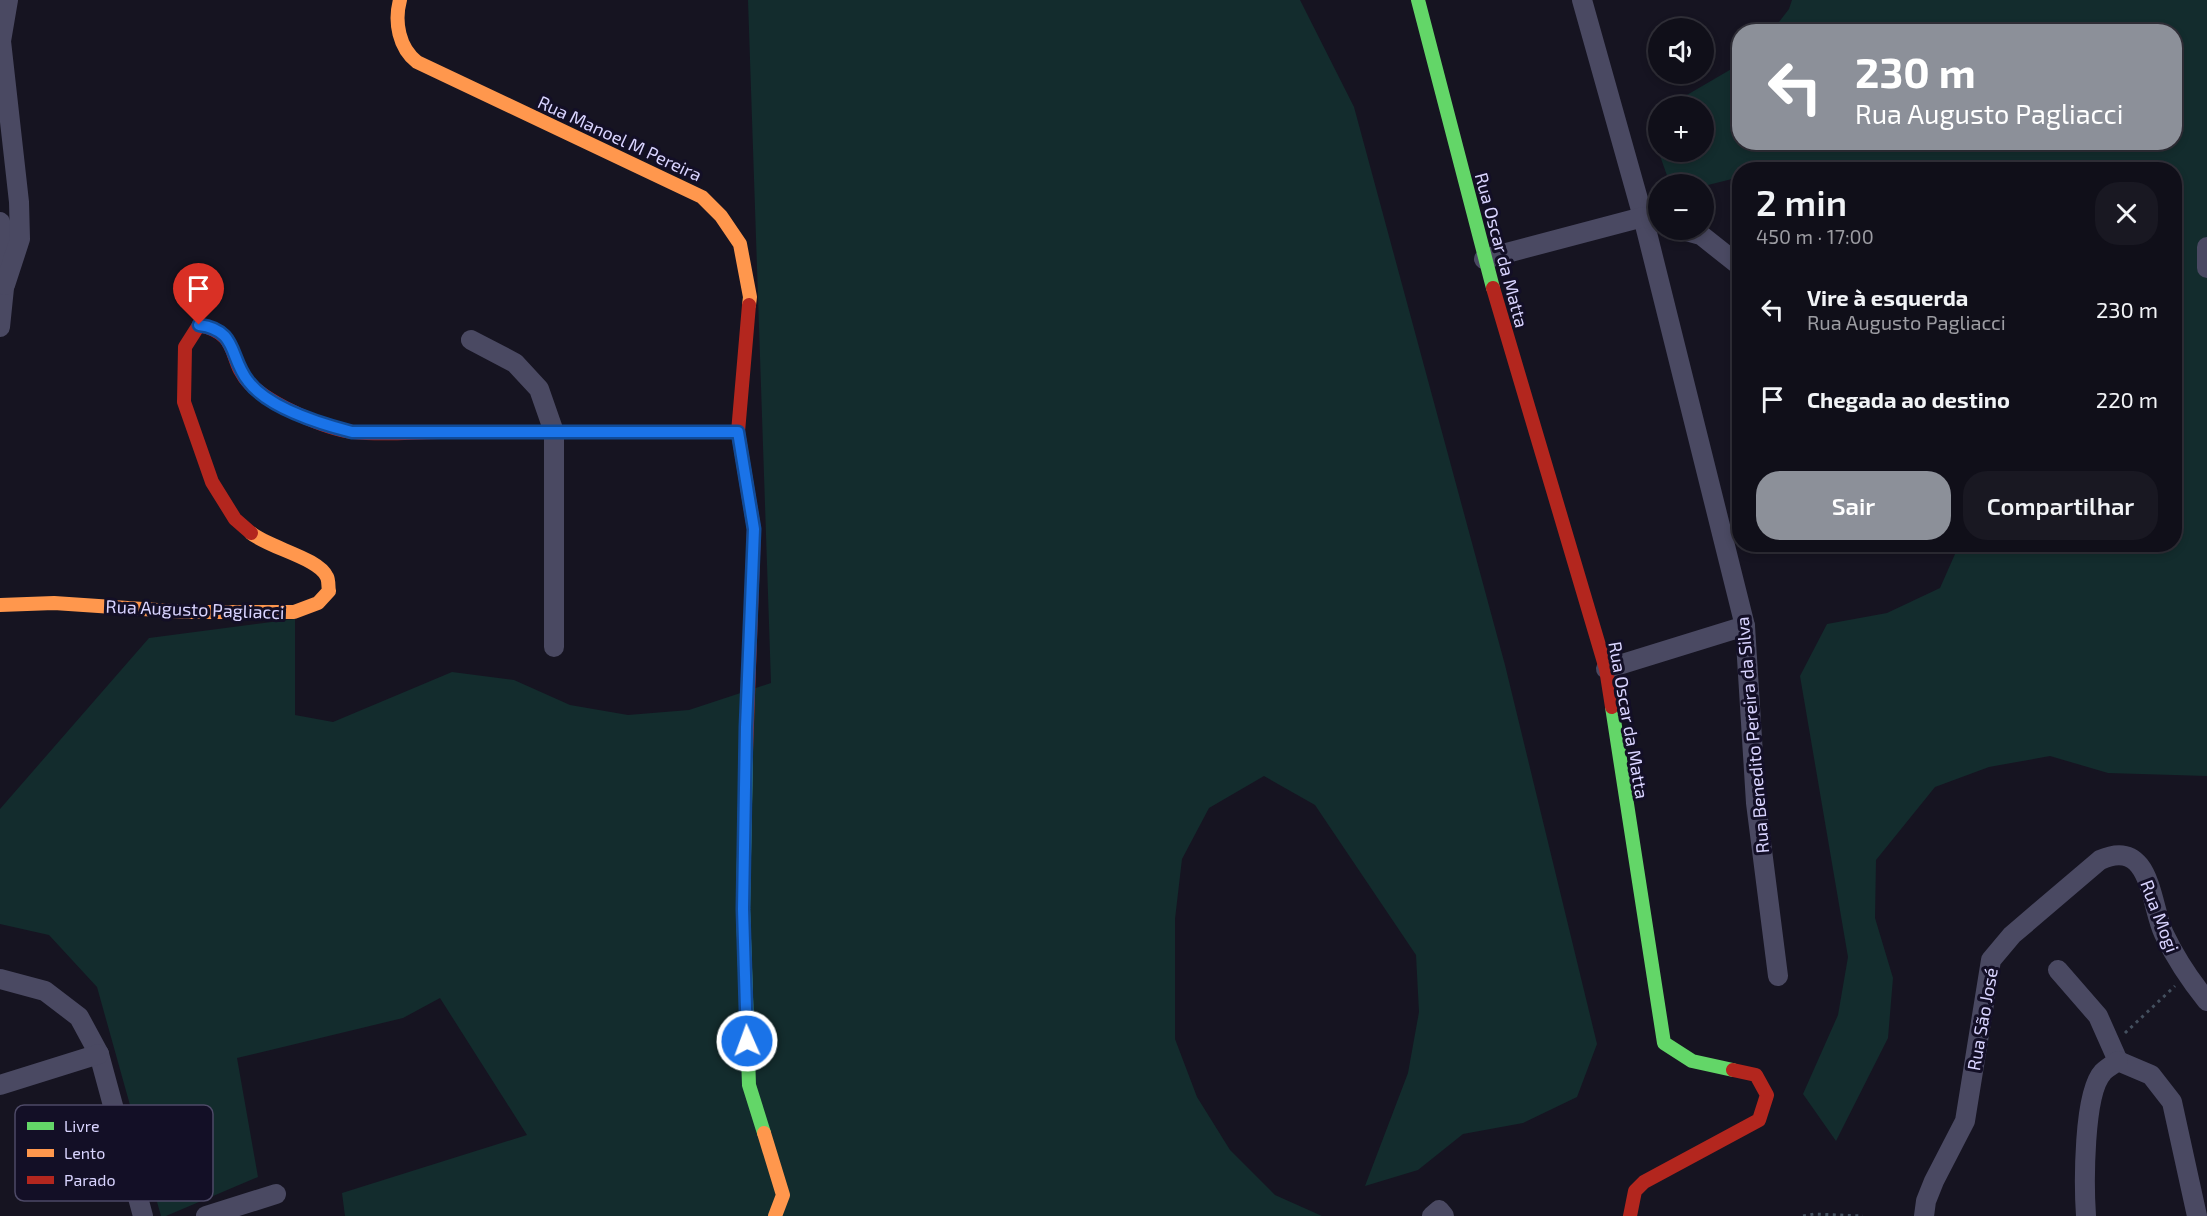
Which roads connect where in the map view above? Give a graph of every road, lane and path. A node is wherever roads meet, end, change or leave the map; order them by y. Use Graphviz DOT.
graph roads {
  1 [pos="8,0"];
  2 [pos="400,0"];
  3 [pos="1418,0"];
  4 [pos="1582,0"];
  5 [pos="1648,209"];
  6 [pos="1648,220"];
  7 [pos="0,222"];
  8 [pos="1656,240"];
  9 [pos="1707,240"];
  10 [pos="2207,247"];
  11 [pos="1484,259"];
  12 [pos="1732,260"];
  13 [pos="2207,268"];
  14 [pos="5,285"];
  15 [pos="1,325"];
  16 [pos="471,340"];
  17 [pos="554,432"];
  18 [pos="738,432"];
  19 [pos="0,605"];
  20 [pos="1745,626"];
  21 [pos="554,647"];
  22 [pos="1606,669"];
  23 [pos="2100,860"];
  24 [pos="2058,970"];
  25 [pos="2186,975"];
  26 [pos="1778,976"];
  27 [pos="0,979"];
  28 [pos="2207,1001"];
  29 [pos="99,1054"];
  30 [pos="2114,1054"];
  31 [pos="0,1085"];
  32 [pos="113,1105"];
  33 [pos="276,1194"];
  34 [pos="139,1201"];
  35 [pos="143,1216"];
  36 [pos="206,1216"];
  37 [pos="775,1216"];
  38 [pos="1432,1216"];
  39 [pos="1444,1216"];
  40 [pos="1630,1216"];
  41 [pos="1803,1216"];
  42 [pos="1863,1216"];
  43 [pos="1924,1216"];
  44 [pos="2086,1216"];
  45 [pos="2197,1216"];
  1 -- 14 [label="street"];
  2 -- 18 [label="street, Rua Manoel M Pereira"];
  3 -- 11 [label="street, Rua Oscar da Matta"];
  4 -- 5 [label="street, Rua Benedito Pereira da Silva"];
  6 -- 11 [label="street"];
  7 -- 14 [label="street"];
  8 -- 20 [label="street, Rua Benedito Pereira da Silva"];
  9 -- 12 [label="street"];
  10 -- 13 [label="street"];
  11 -- 22 [label="street, Rua Oscar da Matta"];
  14 -- 15 [label="street"];
  16 -- 17 [label="street"];
  17 -- 18 [label="street, Rua Augusto Pagliacci"];
  17 -- 19 [label="street, Rua Augusto Pagliacci"];
  17 -- 21 [label="street"];
  18 -- 37 [label="street, Rua Manoel M Pereira"];
  20 -- 22 [label="street"];
  20 -- 26 [label="street, Rua Benedito Pereira da Silva"];
  22 -- 40 [label="street, Rua Oscar da Matta"];
  23 -- 25 [label="street, Rua Mogi"];
  23 -- 43 [label="street, Rua São José"];
  24 -- 30 [label="street"];
  25 -- 28 [label="street, Rua Mogi"];
  25 -- 30 [label="path"];
  27 -- 29 [label="street"];
  29 -- 31 [label="street"];
  29 -- 32 [label="street"];
  30 -- 44 [label="street"];
  30 -- 45 [label="street"];
  33 -- 36 [label="street"];
  34 -- 35 [label="street"];
  38 -- 39 [label="street"];
  41 -- 42 [label="path"];
}
